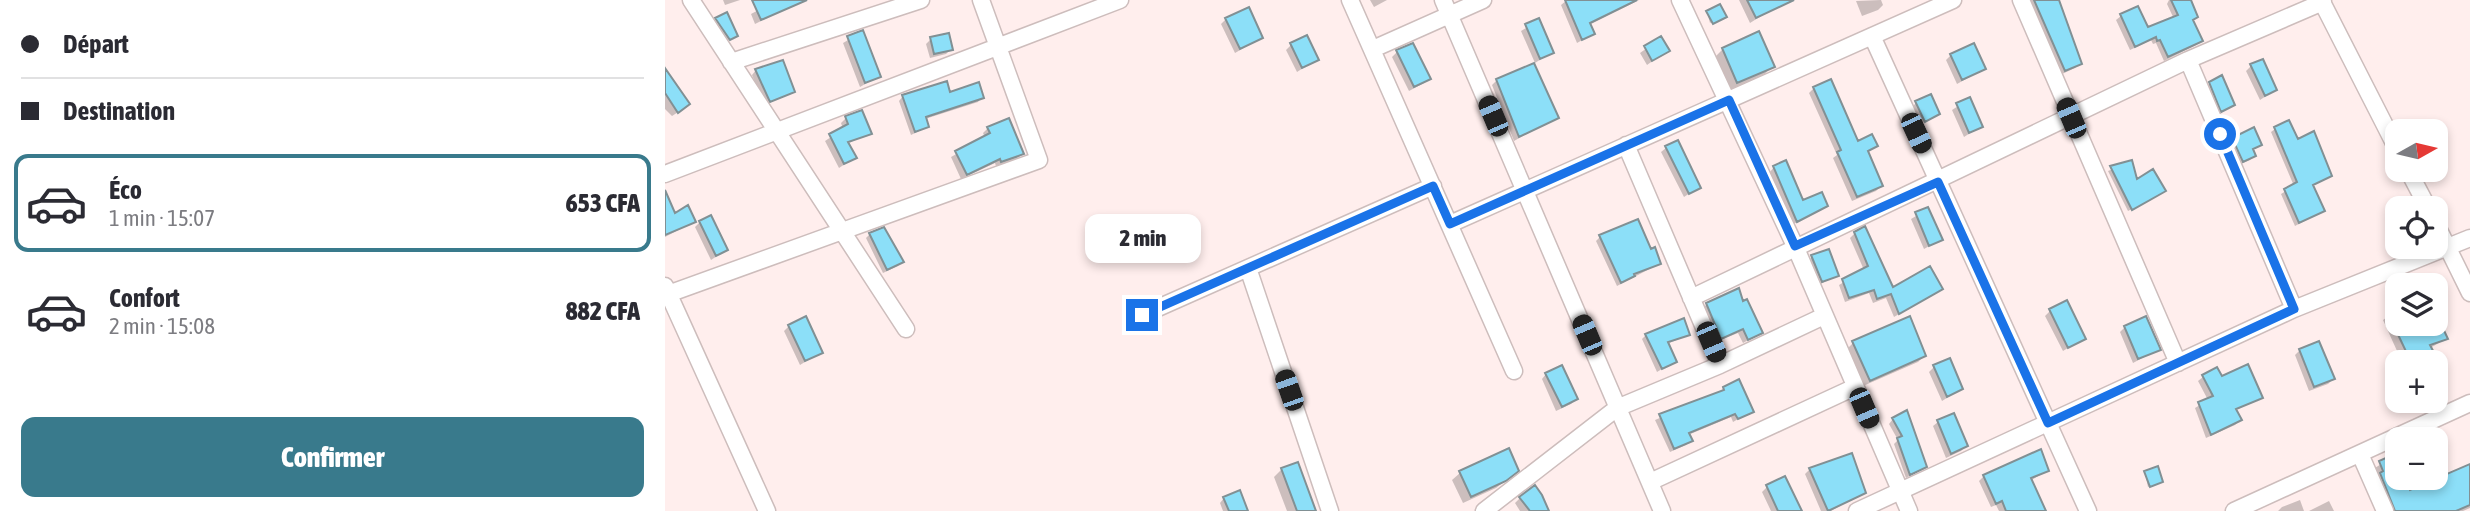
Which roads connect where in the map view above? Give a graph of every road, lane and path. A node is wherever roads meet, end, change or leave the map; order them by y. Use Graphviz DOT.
graph roads {
  1 [pos="691,0"];
  2 [pos="922,0"];
  3 [pos="981,0"];
  4 [pos="1120,0"];
  5 [pos="1350,0"];
  6 [pos="1483,0"];
  7 [pos="1680,0"];
  8 [pos="1953,0"];
  9 [pos="2021,0"];
  10 [pos="2322,1"];
  11 [pos="1446,7"];
  12 [pos="1872,36"];
  13 [pos="997,45"];
  14 [pos="1373,49"];
  15 [pos="2188,60"];
  16 [pos="731,62"];
  17 [pos="1729,100"];
  18 [pos="2071,118"];
  19 [pos="2385,125"];
  20 [pos="777,132"];
  21 [pos="1626,145"];
  22 [pos="665,174"];
  23 [pos="1938,182"];
  24 [pos="1433,186"];
  25 [pos="1525,191"];
  26 [pos="1450,224"];
  27 [pos="843,232"];
  28 [pos="2470,238"];
  29 [pos="1795,246"];
  30 [pos="2449,249"];
  31 [pos="1248,268"];
  32 [pos="666,290"];
  33 [pos="2470,293"];
  34 [pos="1691,298"];
  35 [pos="2294,309"];
  36 [pos="1142,315"];
  37 [pos="1824,316"];
  38 [pos="906,329"];
  39 [pos="2178,363"];
  40 [pos="1720,365"];
  41 [pos="1514,371"];
  42 [pos="1855,387"];
  43 [pos="2470,403"];
  44 [pos="1617,408"];
  45 [pos="2048,423"];
  46 [pos="2360,454"];
  47 [pos="1650,482"];
  48 [pos="1900,490"];
  49 [pos="2239,510"];
  50 [pos="767,511"];
  51 [pos="1330,511"];
  52 [pos="1484,511"];
  53 [pos="1662,511"];
  54 [pos="1857,511"];
  55 [pos="1909,511"];
  56 [pos="2088,511"];
  57 [pos="2385,511"];
  1 -- 16 [label="street"];
  2 -- 16 [label="street"];
  3 -- 13 [label="street"];
  4 -- 13 [label="street"];
  5 -- 14 [label="street"];
  6 -- 11 [label="street"];
  7 -- 17 [label="street"];
  8 -- 12 [label="street"];
  9 -- 18 [label="street"];
  10 -- 15 [label="street"];
  10 -- 19 [label="street"];
  11 -- 14 [label="street"];
  11 -- 25 [label="street"];
  12 -- 17 [label="street"];
  12 -- 23 [label="street"];
  13 -- 20 [label="street"];
  13 -- 27 [label="street"];
  14 -- 24 [label="street"];
  15 -- 18 [label="street"];
  15 -- 35 [label="street"];
  16 -- 20 [label="street"];
  17 -- 21 [label="street"];
  17 -- 29 [label="street"];
  18 -- 23 [label="street"];
  18 -- 39 [label="street"];
  20 -- 22 [label="street"];
  20 -- 27 [label="street"];
  21 -- 25 [label="street"];
  21 -- 34 [label="street"];
  23 -- 29 [label="street"];
  23 -- 45 [label="street"];
  24 -- 26 [label="street"];
  24 -- 31 [label="street"];
  25 -- 26 [label="street"];
  25 -- 44 [label="street"];
  26 -- 41 [label="street"];
  27 -- 32 [label="street"];
  27 -- 38 [label="street"];
  28 -- 30 [label="street"];
  29 -- 34 [label="street"];
  29 -- 37 [label="street"];
  30 -- 33 [label="street"];
  30 -- 35 [label="street"];
  31 -- 36 [label="street"];
  31 -- 51 [label="street"];
  32 -- 50 [label="street"];
  34 -- 40 [label="street"];
  35 -- 39 [label="street"];
  37 -- 40 [label="street"];
  37 -- 42 [label="street"];
  39 -- 45 [label="street"];
  40 -- 44 [label="street"];
  42 -- 47 [label="street"];
  42 -- 48 [label="street"];
  43 -- 46 [label="street"];
  44 -- 47 [label="street"];
  44 -- 52 [label="street"];
  45 -- 48 [label="street"];
  45 -- 56 [label="street"];
  46 -- 49 [label="street"];
  46 -- 57 [label="street"];
  47 -- 53 [label="street"];
  48 -- 54 [label="street"];
  48 -- 55 [label="street"];
}
